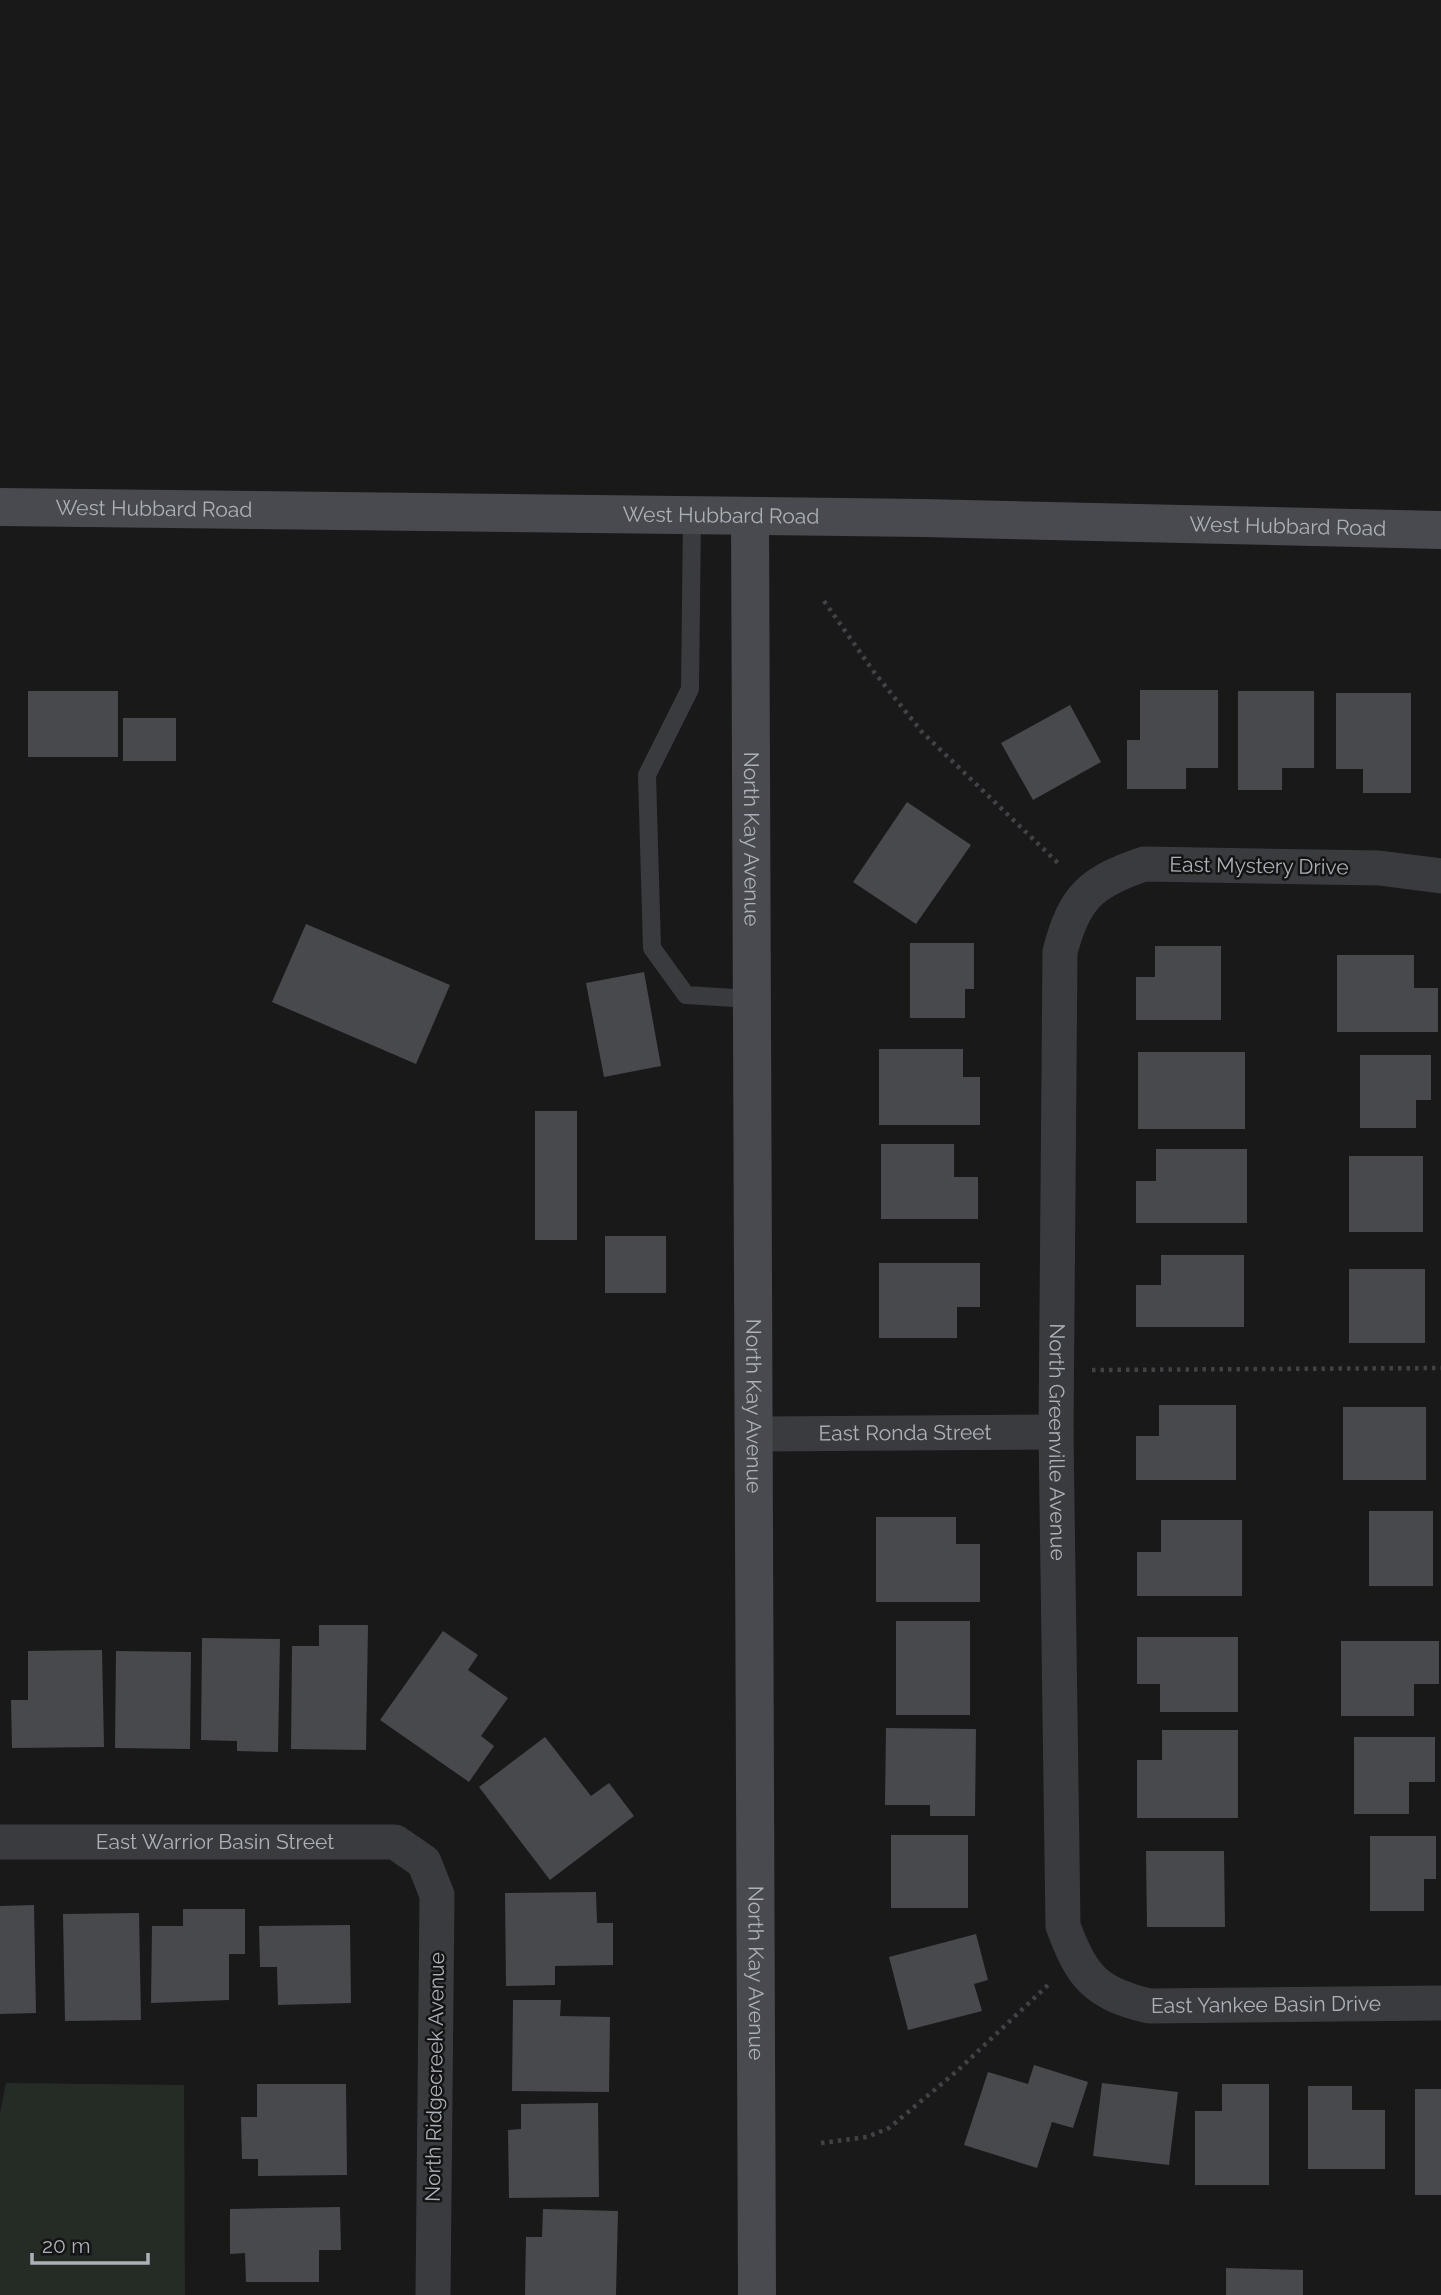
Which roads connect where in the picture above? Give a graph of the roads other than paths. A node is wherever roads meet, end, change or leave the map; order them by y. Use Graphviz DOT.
graph roads {
  1 [pos="0,507"];
  2 [pos="692,516"];
  3 [pos="750,517"];
  4 [pos="1441,530"];
  5 [pos="1441,876"];
  6 [pos="1084,895"];
  7 [pos="751,999"];
  8 [pos="1056,1432"];
  9 [pos="753,1434"];
  10 [pos="0,1842"];
  11 [pos="424,1862"];
  12 [pos="1097,1987"];
  13 [pos="1441,2003"];
  14 [pos="432,2295"];
  15 [pos="757,2295"];
  1 -- 2 [label="street, West Hubbard Road"];
  2 -- 3 [label="street, West Hubbard Road"];
  2 -- 7 [label="lane"];
  3 -- 4 [label="street, West Hubbard Road"];
  3 -- 7 [label="street, North Kay Avenue"];
  5 -- 6 [label="street, East Mystery Drive"];
  6 -- 8 [label="street, North Greenville Avenue"];
  7 -- 9 [label="street, North Kay Avenue"];
  8 -- 9 [label="street, East Ronda Street"];
  8 -- 12 [label="street, North Greenville Avenue"];
  9 -- 15 [label="street, North Kay Avenue"];
  10 -- 11 [label="street, East Warrior Basin Street"];
  11 -- 14 [label="street, North Ridgecreek Avenue"];
  12 -- 13 [label="street, East Yankee Basin Drive"];
}
